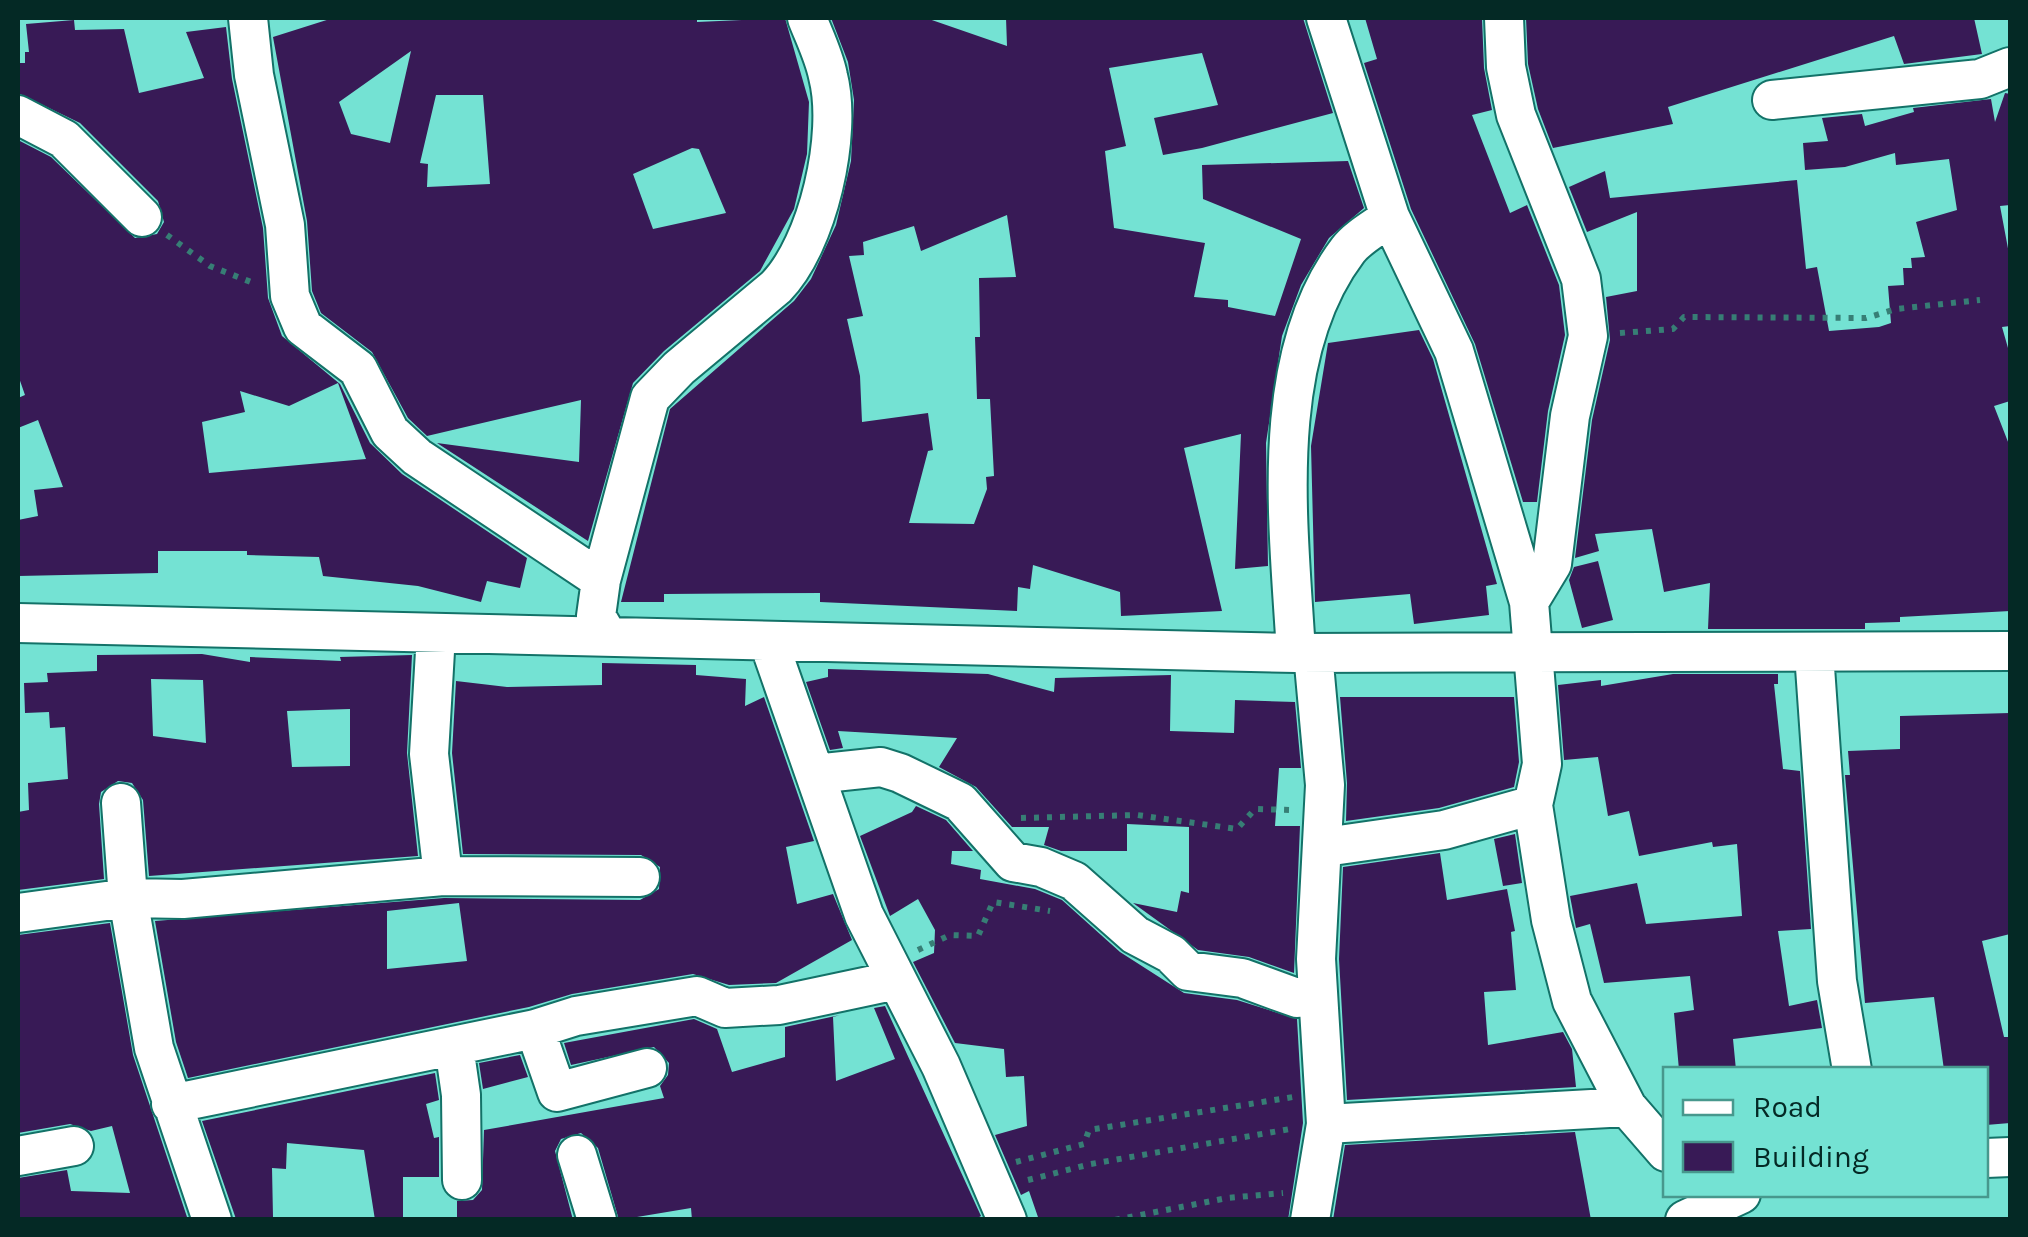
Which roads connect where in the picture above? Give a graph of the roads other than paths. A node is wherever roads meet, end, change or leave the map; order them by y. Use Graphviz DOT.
graph roads {
  1 [pos="807,18"];
  2 [pos="1326,18"];
  3 [pos="1504,18"];
  4 [pos="260,21"];
  5 [pos="2010,67"];
  6 [pos="1772,100"];
  7 [pos="18,115"];
  8 [pos="142,217"];
  9 [pos="1390,218"];
  10 [pos="602,580"];
  11 [pos="1529,602"];
  12 [pos="18,623"];
  13 [pos="436,634"];
  14 [pos="607,635"];
  15 [pos="769,643"];
  16 [pos="2010,651"];
  17 [pos="1304,653"];
  18 [pos="1534,654"];
  19 [pos="1814,654"];
  20 [pos="815,774"];
  21 [pos="121,803"];
  22 [pos="1533,804"];
  23 [pos="1325,829"];
  24 [pos="443,876"];
  25 [pos="640,877"];
  26 [pos="128,898"];
  27 [pos="18,913"];
  28 [pos="893,972"];
  29 [pos="1317,991"];
  30 [pos="535,1029"];
  31 [pos="454,1046"];
  32 [pos="1851,1067"];
  33 [pos="647,1068"];
  34 [pos="171,1104"];
  35 [pos="1627,1107"];
  36 [pos="1326,1124"];
  37 [pos="74,1146"];
  38 [pos="1663,1149"];
  39 [pos="18,1156"];
  40 [pos="577,1156"];
  41 [pos="462,1180"];
  42 [pos="996,1193"];
  43 [pos="1312,1205"];
  44 [pos="212,1220"];
  45 [pos="597,1220"];
  1 -- 10 [label="street"];
  2 -- 9 [label="street"];
  3 -- 11 [label="street"];
  4 -- 10 [label="street"];
  5 -- 6 [label="street"];
  7 -- 8 [label="street"];
  9 -- 11 [label="street"];
  9 -- 17 [label="street"];
  10 -- 14 [label="street"];
  11 -- 18 [label="street"];
  12 -- 13 [label="street"];
  13 -- 14 [label="street"];
  13 -- 24 [label="street"];
  14 -- 15 [label="street"];
  15 -- 17 [label="street"];
  15 -- 20 [label="street"];
  16 -- 19 [label="street"];
  17 -- 18 [label="street"];
  17 -- 23 [label="street"];
  18 -- 19 [label="street"];
  18 -- 22 [label="street"];
  19 -- 32 [label="street"];
  20 -- 28 [label="street"];
  20 -- 29 [label="street"];
  21 -- 26 [label="street"];
  22 -- 23 [label="street"];
  22 -- 35 [label="street"];
  23 -- 29 [label="street"];
  24 -- 25 [label="street"];
  24 -- 26 [label="street"];
  26 -- 27 [label="street"];
  26 -- 34 [label="street"];
  28 -- 30 [label="street"];
  28 -- 42 [label="street"];
  29 -- 36 [label="street"];
  30 -- 31 [label="street"];
  30 -- 33 [label="street"];
  31 -- 34 [label="street"];
  31 -- 41 [label="street"];
  34 -- 44 [label="street"];
  35 -- 36 [label="street"];
  35 -- 38 [label="street"];
  36 -- 43 [label="street"];
  37 -- 39 [label="street"];
  40 -- 45 [label="street"];
}
